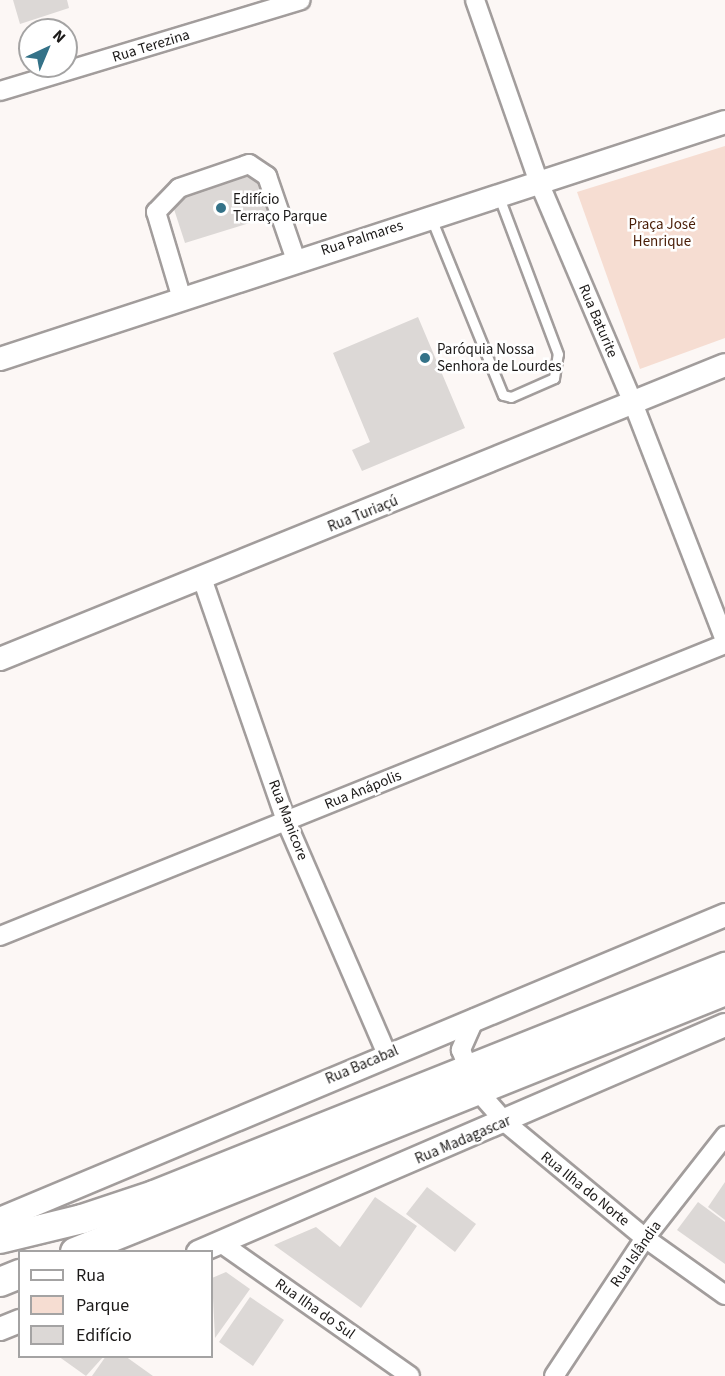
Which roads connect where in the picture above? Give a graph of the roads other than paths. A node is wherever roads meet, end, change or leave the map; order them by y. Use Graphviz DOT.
graph roads {
  1 [pos="301,0"];
  2 [pos="475,0"];
  3 [pos="0,91"];
  4 [pos="725,122"];
  5 [pos="538,180"];
  6 [pos="498,194"];
  7 [pos="430,216"];
  8 [pos="296,260"];
  9 [pos="182,299"];
  10 [pos="0,359"];
  11 [pos="725,365"];
  12 [pos="633,403"];
  13 [pos="203,581"];
  14 [pos="725,642"];
  15 [pos="0,659"];
  16 [pos="286,821"];
  17 [pos="725,915"];
  18 [pos="0,936"];
  19 [pos="725,967"];
  20 [pos="725,991"];
  21 [pos="475,1018"];
  22 [pos="725,1024"];
  23 [pos="387,1054"];
  24 [pos="472,1078"];
  25 [pos="506,1123"];
  26 [pos="725,1136"];
  27 [pos="0,1219"];
  28 [pos="645,1238"];
  29 [pos="0,1239"];
  30 [pos="221,1243"];
  31 [pos="77,1250"];
  32 [pos="201,1250"];
  33 [pos="18,1275"];
  34 [pos="0,1282"];
  35 [pos="725,1295"];
  36 [pos="18,1323"];
  37 [pos="0,1329"];
  38 [pos="410,1376"];
  39 [pos="554,1376"];
  1 -- 3 [label="street, Rua Terezina"];
  2 -- 5 [label="street, Rua Baturite"];
  4 -- 5 [label="street, Rua Palmares"];
  5 -- 6 [label="street, Rua Palmares"];
  5 -- 12 [label="street, Rua Baturite"];
  6 -- 7 [label="street, Rua Palmares"];
  6 -- 7 [label="lane"];
  7 -- 8 [label="street, Rua Palmares"];
  8 -- 9 [label="street, Rua Palmares"];
  8 -- 9 [label="street"];
  9 -- 10 [label="street, Rua Palmares"];
  11 -- 12 [label="street, Rua Turiaçú"];
  12 -- 13 [label="street, Rua Turiaçú"];
  12 -- 14 [label="street, Rua Baturite"];
  13 -- 15 [label="street, Rua Turiaçú"];
  13 -- 16 [label="street, Rua Manicore"];
  14 -- 16 [label="street, Rua Anápolis"];
  16 -- 18 [label="street, Rua Anápolis"];
  16 -- 23 [label="street, Rua Manicore"];
  17 -- 21 [label="street, Rua Bacabal"];
  19 -- 24 [label="main road"];
  20 -- 24 [label="main road"];
  21 -- 23 [label="street, Rua Bacabal"];
  21 -- 24 [label="street"];
  22 -- 25 [label="street, Rua Madagascar"];
  23 -- 27 [label="street, Rua Bacabal"];
  24 -- 25 [label="street, Rua Ilha do Norte"];
  24 -- 29 [label="main road"];
  24 -- 31 [label="main road"];
  25 -- 28 [label="street, Rua Ilha do Norte"];
  25 -- 30 [label="street, Rua Madagascar"];
  26 -- 28 [label="street, Rua Islândia"];
  28 -- 35 [label="street, Rua Ilha do Norte"];
  28 -- 39 [label="street, Rua Islândia"];
  30 -- 32 [label="street, Rua Madagascar"];
  30 -- 38 [label="street, Rua Ilha do Sul"];
  33 -- 34 [label="main road"];
  36 -- 37 [label="street"];
}
